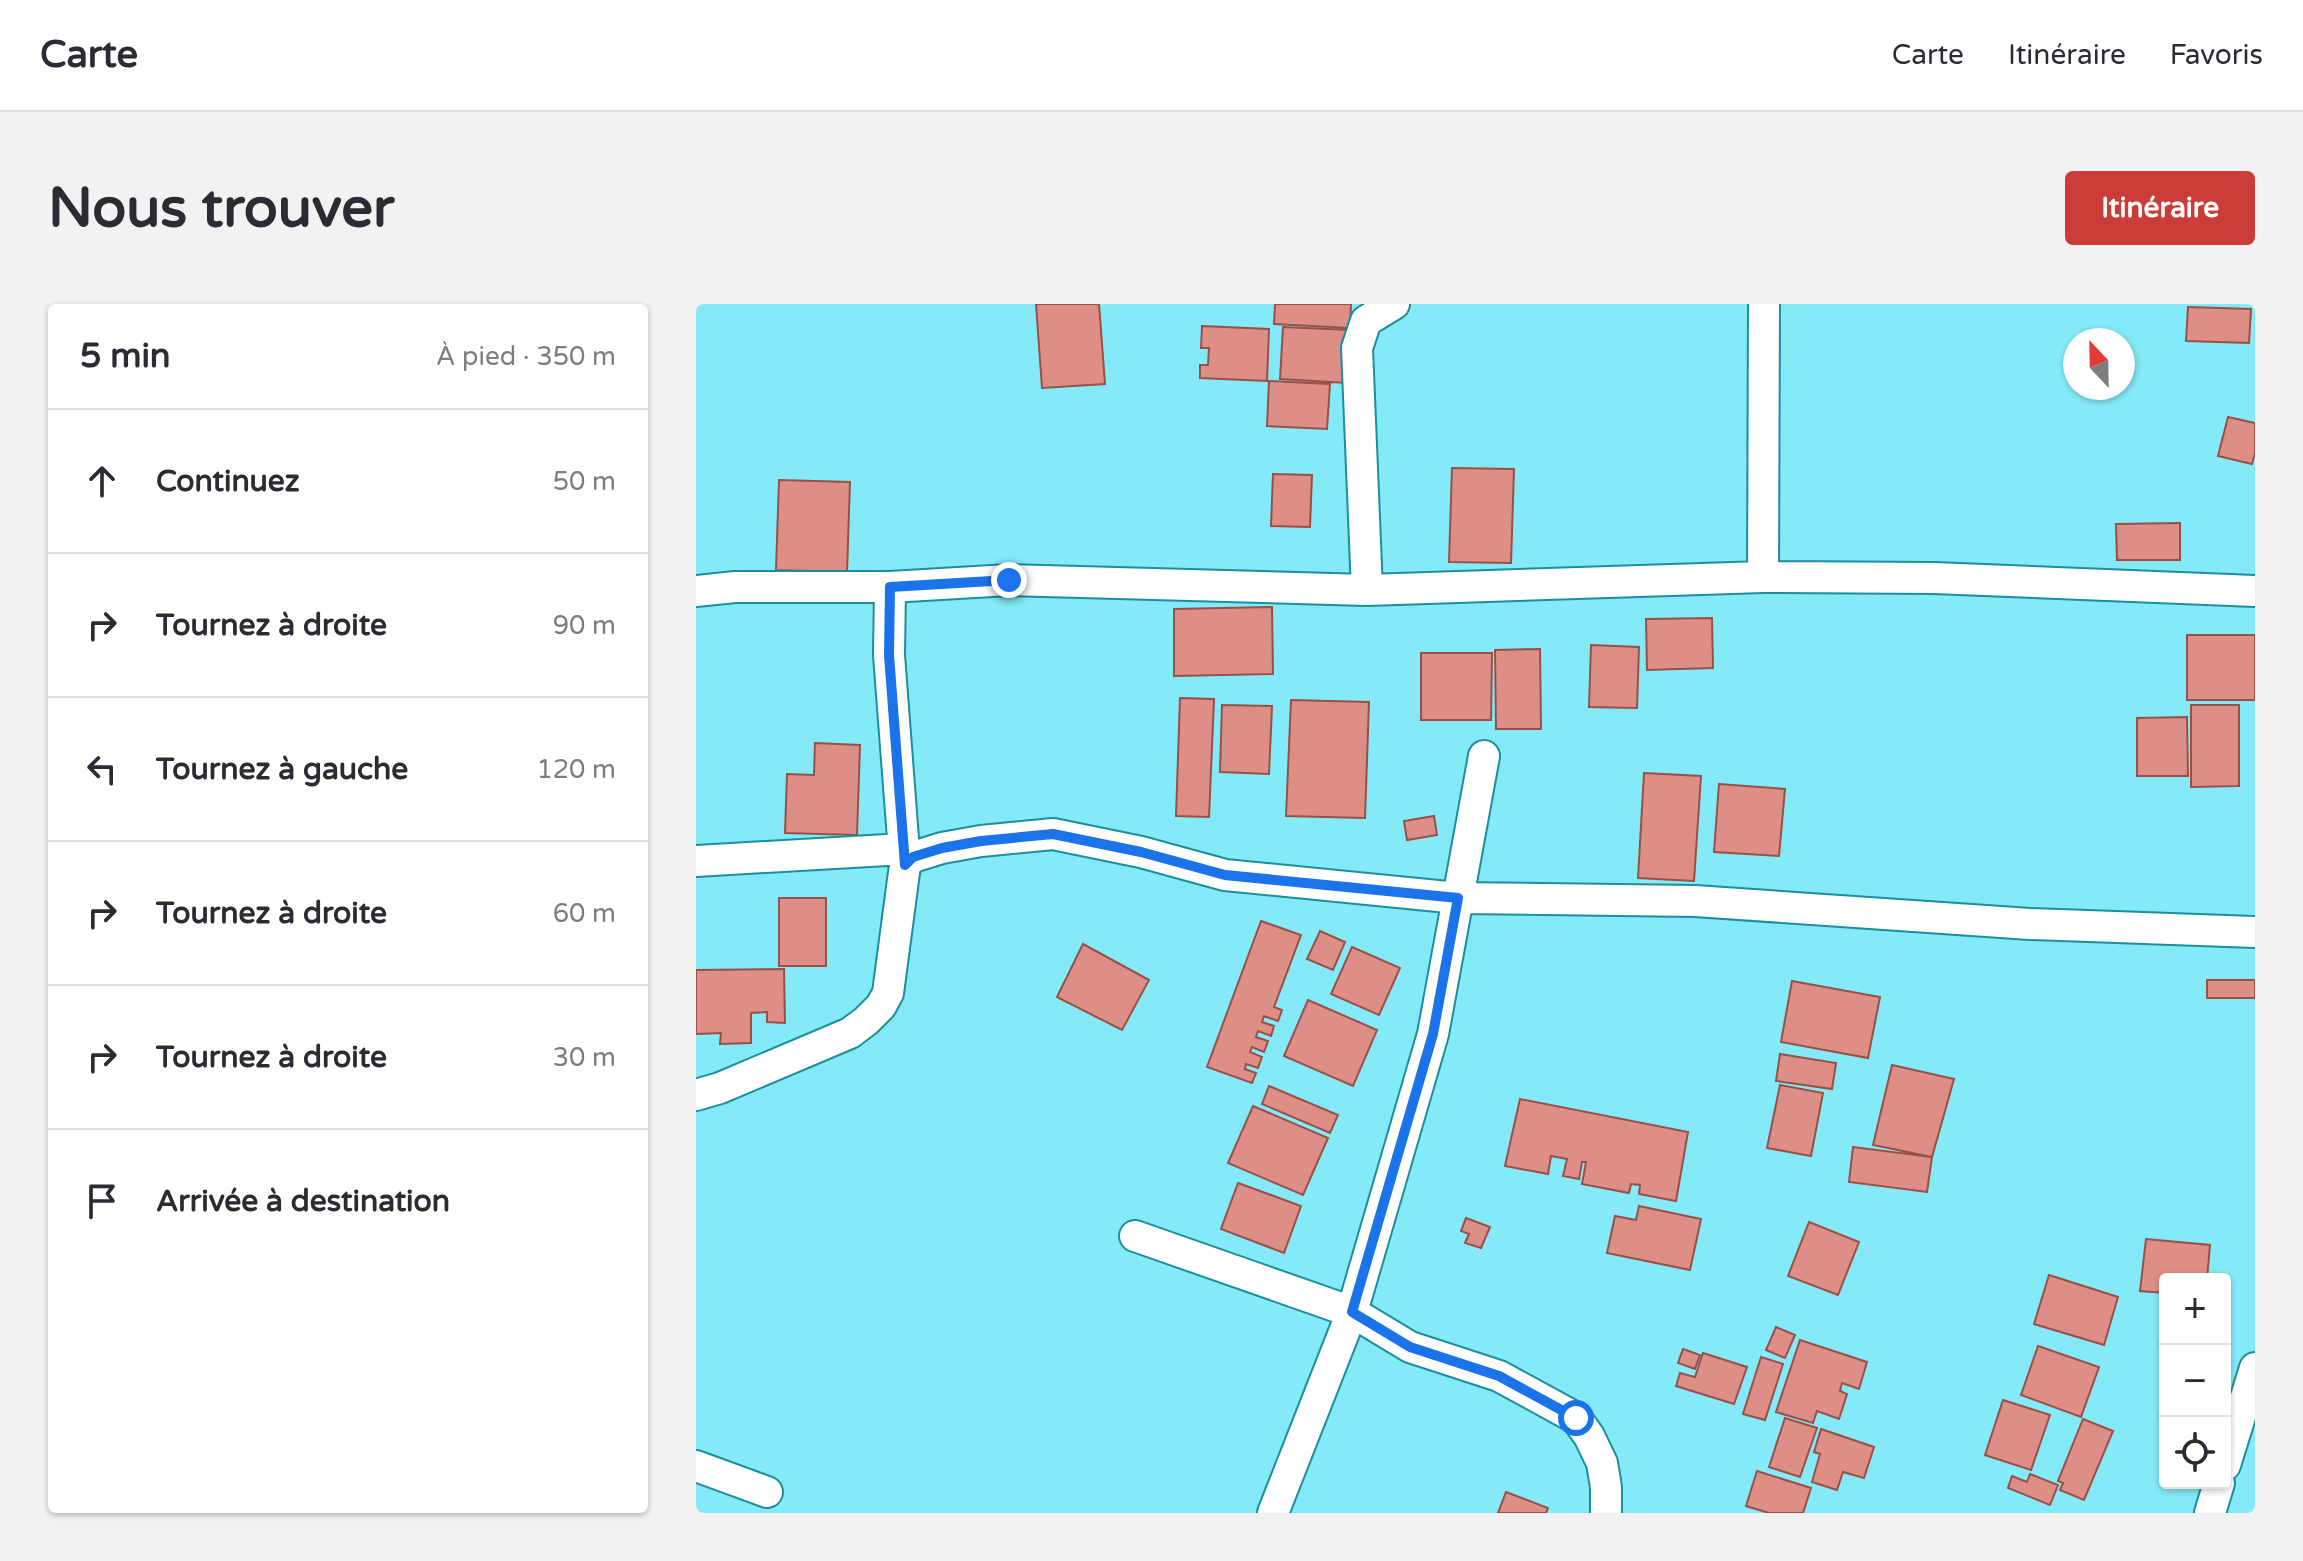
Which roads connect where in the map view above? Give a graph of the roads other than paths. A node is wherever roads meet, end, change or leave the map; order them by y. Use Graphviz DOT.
graph roads {
  1 [pos="1394,304"];
  2 [pos="1764,304"];
  3 [pos="1763,577"];
  4 [pos="890,587"];
  5 [pos="1367,590"];
  6 [pos="696,591"];
  7 [pos="2255,591"];
  8 [pos="1484,756"];
  9 [pos="904,857"];
  10 [pos="696,861"];
  11 [pos="1458,898"];
  12 [pos="2255,932"];
  13 [pos="696,1095"];
  14 [pos="1135,1236"];
  15 [pos="1352,1312"];
  16 [pos="2255,1368"];
  17 [pos="2231,1446"];
  18 [pos="696,1466"];
  19 [pos="2217,1489"];
  20 [pos="767,1492"];
  21 [pos="1273,1513"];
  22 [pos="1606,1513"];
  23 [pos="2210,1513"];
  1 -- 5 [label="street"];
  2 -- 3 [label="street"];
  3 -- 5 [label="street"];
  3 -- 7 [label="street"];
  4 -- 5 [label="street"];
  4 -- 6 [label="street"];
  4 -- 9 [label="street"];
  8 -- 11 [label="street"];
  9 -- 10 [label="street"];
  9 -- 11 [label="street"];
  9 -- 13 [label="street"];
  11 -- 12 [label="street"];
  11 -- 15 [label="street"];
  14 -- 15 [label="street"];
  15 -- 21 [label="street"];
  15 -- 22 [label="street"];
  16 -- 17 [label="street"];
  18 -- 20 [label="street"];
  19 -- 23 [label="street"];
}
